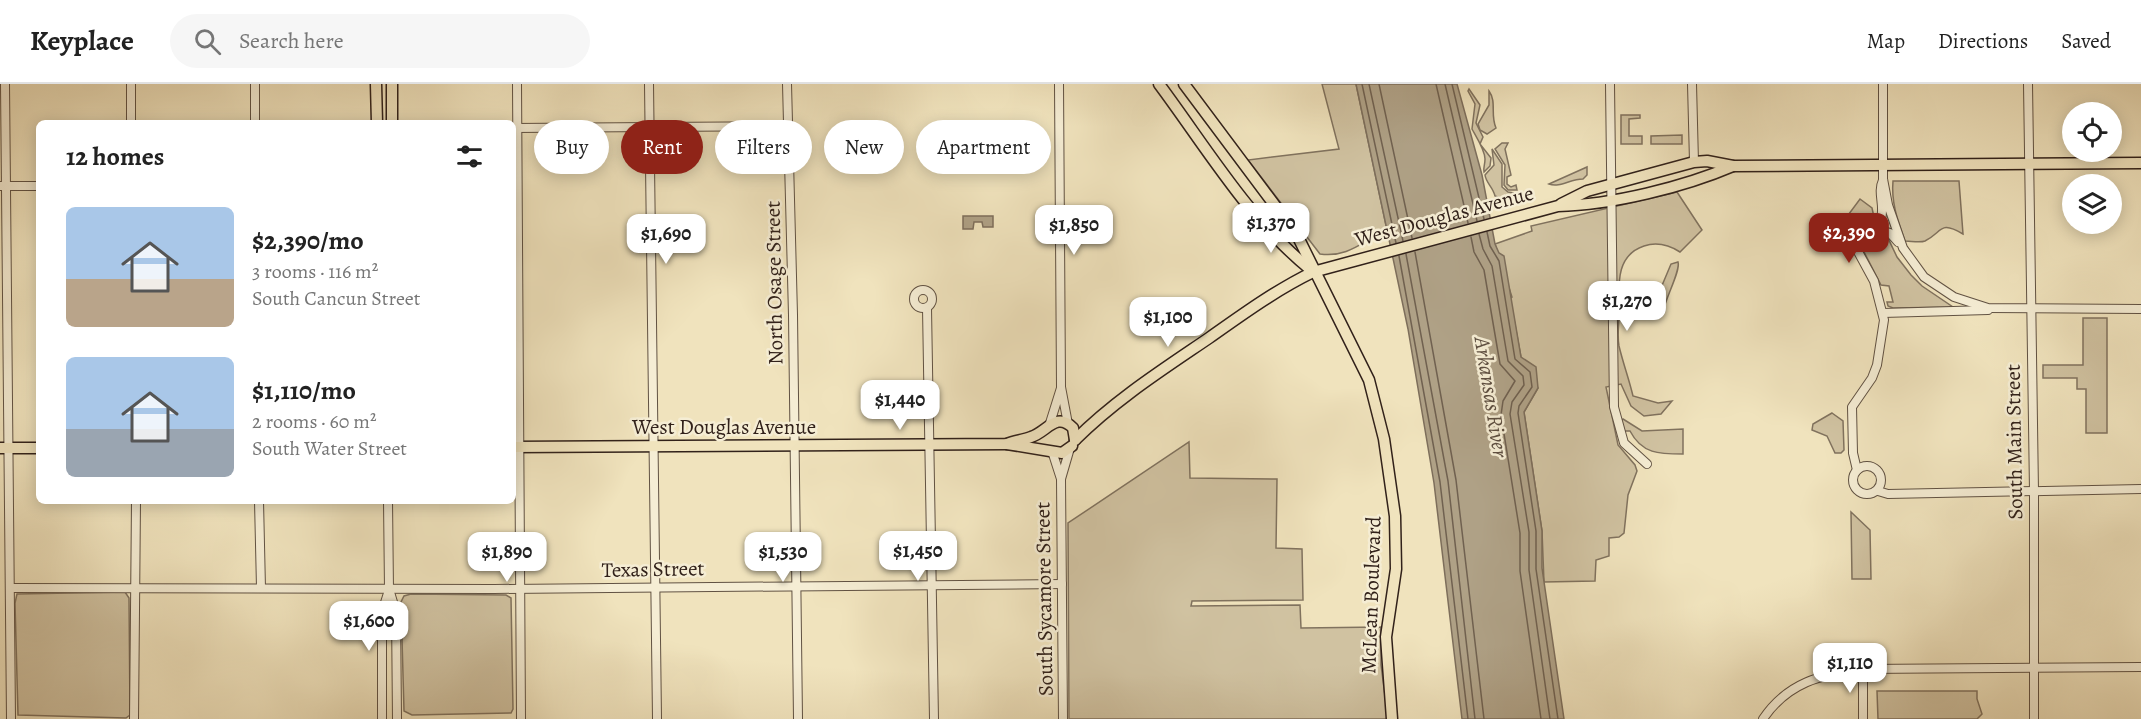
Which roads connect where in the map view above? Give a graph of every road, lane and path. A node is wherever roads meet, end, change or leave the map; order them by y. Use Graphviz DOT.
graph roads {
  1 [pos="5,84"];
  2 [pos="131,84"];
  3 [pos="255,84"];
  4 [pos="376,84"];
  5 [pos="392,84"];
  6 [pos="517,84"];
  7 [pos="649,84"];
  8 [pos="786,84"];
  9 [pos="1059,84"];
  10 [pos="1159,84"];
  11 [pos="1184,84"];
  12 [pos="1610,84"];
  13 [pos="1692,84"];
  14 [pos="1883,84"];
  15 [pos="2028,84"];
  16 [pos="131,120"];
  17 [pos="255,120"];
  18 [pos="377,120"];
  19 [pos="392,120"];
  20 [pos="515,120"];
  21 [pos="650,120"];
  22 [pos="787,120"];
  23 [pos="621,127"];
  24 [pos="516,128"];
  25 [pos="1694,162"];
  26 [pos="2141,163"];
  27 [pos="1883,165"];
  28 [pos="2028,165"];
  29 [pos="1733,166"];
  30 [pos="651,174"];
  31 [pos="788,174"];
  32 [pos="1883,179"];
  33 [pos="1612,184"];
  34 [pos="3,186"];
  35 [pos="36,186"];
  36 [pos="1613,200"];
  37 [pos="1558,206"];
  38 [pos="1877,229"];
  39 [pos="1904,248"];
  40 [pos="1313,272"];
  41 [pos="927,308"];
  42 [pos="2004,309"];
  43 [pos="2030,309"];
  44 [pos="2141,309"];
  45 [pos="1883,313"];
  46 [pos="1061,387"];
  47 [pos="1097,417"];
  48 [pos="1069,424"];
  49 [pos="1048,425"];
  50 [pos="1007,444"];
  51 [pos="929,445"];
  52 [pos="1072,445"];
  53 [pos="655,446"];
  54 [pos="795,446"];
  55 [pos="516,447"];
  56 [pos="5,448"];
  57 [pos="36,448"];
  58 [pos="1051,451"];
  59 [pos="1647,464"];
  60 [pos="1857,470"];
  61 [pos="1061,479"];
  62 [pos="2141,489"];
  63 [pos="1878,491"];
  64 [pos="2034,491"];
  65 [pos="136,504"];
  66 [pos="259,504"];
  67 [pos="388,504"];
  68 [pos="1062,584"];
  69 [pos="931,585"];
  70 [pos="796,586"];
  71 [pos="657,587"];
  72 [pos="11,588"];
  73 [pos="136,588"];
  74 [pos="261,588"];
  75 [pos="389,589"];
  76 [pos="520,589"];
  77 [pos="2033,667"];
  78 [pos="2141,667"];
  79 [pos="1863,669"];
  80 [pos="12,719"];
  81 [pos="134,719"];
  82 [pos="382,719"];
  83 [pos="397,719"];
  84 [pos="521,719"];
  85 [pos="657,719"];
  86 [pos="798,719"];
  87 [pos="934,719"];
  88 [pos="1064,719"];
  89 [pos="1392,719"];
  90 [pos="1763,719"];
  91 [pos="1863,719"];
  92 [pos="2034,719"];
  1 -- 34 [label="street"];
  2 -- 16 [label="street"];
  3 -- 17 [label="street"];
  4 -- 18 [label="main road"];
  5 -- 19 [label="main road"];
  6 -- 20 [label="street"];
  7 -- 21 [label="street"];
  8 -- 22 [label="street, North Osage Street"];
  9 -- 46 [label="street"];
  10 -- 40 [label="main road, McLean Boulevard"];
  11 -- 40 [label="main road, McLean Boulevard"];
  12 -- 33 [label="street"];
  13 -- 25 [label="street"];
  14 -- 27 [label="street"];
  15 -- 28 [label="street, South Main Street"];
  23 -- 24 [label="street"];
  25 -- 29 [label="main road, West Douglas Avenue"];
  25 -- 33 [label="main road, West Douglas Avenue"];
  26 -- 28 [label="main road, West Douglas Avenue"];
  27 -- 28 [label="main road, West Douglas Avenue"];
  27 -- 29 [label="main road, West Douglas Avenue"];
  27 -- 32 [label="street"];
  28 -- 43 [label="street, South Main Street"];
  29 -- 36 [label="main road, West Douglas Avenue"];
  30 -- 53 [label="street"];
  31 -- 54 [label="street, North Osage Street"];
  32 -- 38 [label="street"];
  32 -- 39 [label="street"];
  33 -- 36 [label="street"];
  33 -- 37 [label="main road, West Douglas Avenue"];
  34 -- 35 [label="street"];
  34 -- 56 [label="street"];
  36 -- 37 [label="main road, West Douglas Avenue"];
  36 -- 59 [label="street"];
  37 -- 40 [label="main road, West Douglas Avenue"];
  38 -- 39 [label="street"];
  38 -- 45 [label="street"];
  39 -- 42 [label="street"];
  40 -- 47 [label="main road, West Douglas Avenue"];
  40 -- 89 [label="main road, McLean Boulevard"];
  41 -- 51 [label="street"];
  42 -- 43 [label="street"];
  42 -- 45 [label="street"];
  43 -- 44 [label="street"];
  43 -- 64 [label="street, South Main Street"];
  45 -- 60 [label="street"];
  46 -- 48 [label="street"];
  46 -- 49 [label="street"];
  47 -- 48 [label="main road, West Douglas Avenue"];
  47 -- 52 [label="main road, West Douglas Avenue"];
  48 -- 49 [label="main road, West Douglas Avenue"];
  48 -- 52 [label="main road"];
  49 -- 50 [label="main road, West Douglas Avenue"];
  49 -- 58 [label="main road"];
  50 -- 51 [label="main road, West Douglas Avenue"];
  50 -- 58 [label="main road, West Douglas Avenue"];
  51 -- 54 [label="main road, West Douglas Avenue"];
  51 -- 69 [label="street"];
  52 -- 58 [label="main road, West Douglas Avenue"];
  52 -- 61 [label="street, South Sycamore Street"];
  53 -- 54 [label="main road, West Douglas Avenue"];
  53 -- 55 [label="main road, West Douglas Avenue"];
  53 -- 71 [label="street"];
  54 -- 70 [label="street, North Osage Street"];
  55 -- 76 [label="street"];
  56 -- 57 [label="main road"];
  56 -- 72 [label="street"];
  58 -- 61 [label="street, South Sycamore Street"];
  60 -- 63 [label="street"];
  60 -- 63 [label="street"];
  61 -- 68 [label="street, South Sycamore Street"];
  62 -- 64 [label="street"];
  63 -- 64 [label="street"];
  64 -- 77 [label="street, South Main Street"];
  65 -- 73 [label="street"];
  66 -- 74 [label="street"];
  67 -- 75 [label="street"];
  68 -- 69 [label="street, Texas Street"];
  68 -- 88 [label="street, South Sycamore Street"];
  69 -- 70 [label="street, Texas Street"];
  69 -- 87 [label="street"];
  70 -- 71 [label="street, Texas Street"];
  70 -- 86 [label="street, North Osage Street"];
  71 -- 76 [label="street, Texas Street"];
  71 -- 85 [label="street"];
  72 -- 73 [label="street, Texas Street"];
  72 -- 80 [label="street"];
  73 -- 74 [label="street, Texas Street"];
  73 -- 81 [label="street"];
  74 -- 75 [label="street, Texas Street"];
  75 -- 76 [label="street, Texas Street"];
  75 -- 82 [label="street"];
  75 -- 83 [label="street"];
  76 -- 84 [label="street"];
  77 -- 78 [label="street"];
  77 -- 79 [label="street"];
  77 -- 92 [label="street, South Main Street"];
  79 -- 90 [label="street"];
  79 -- 91 [label="street"];
}
